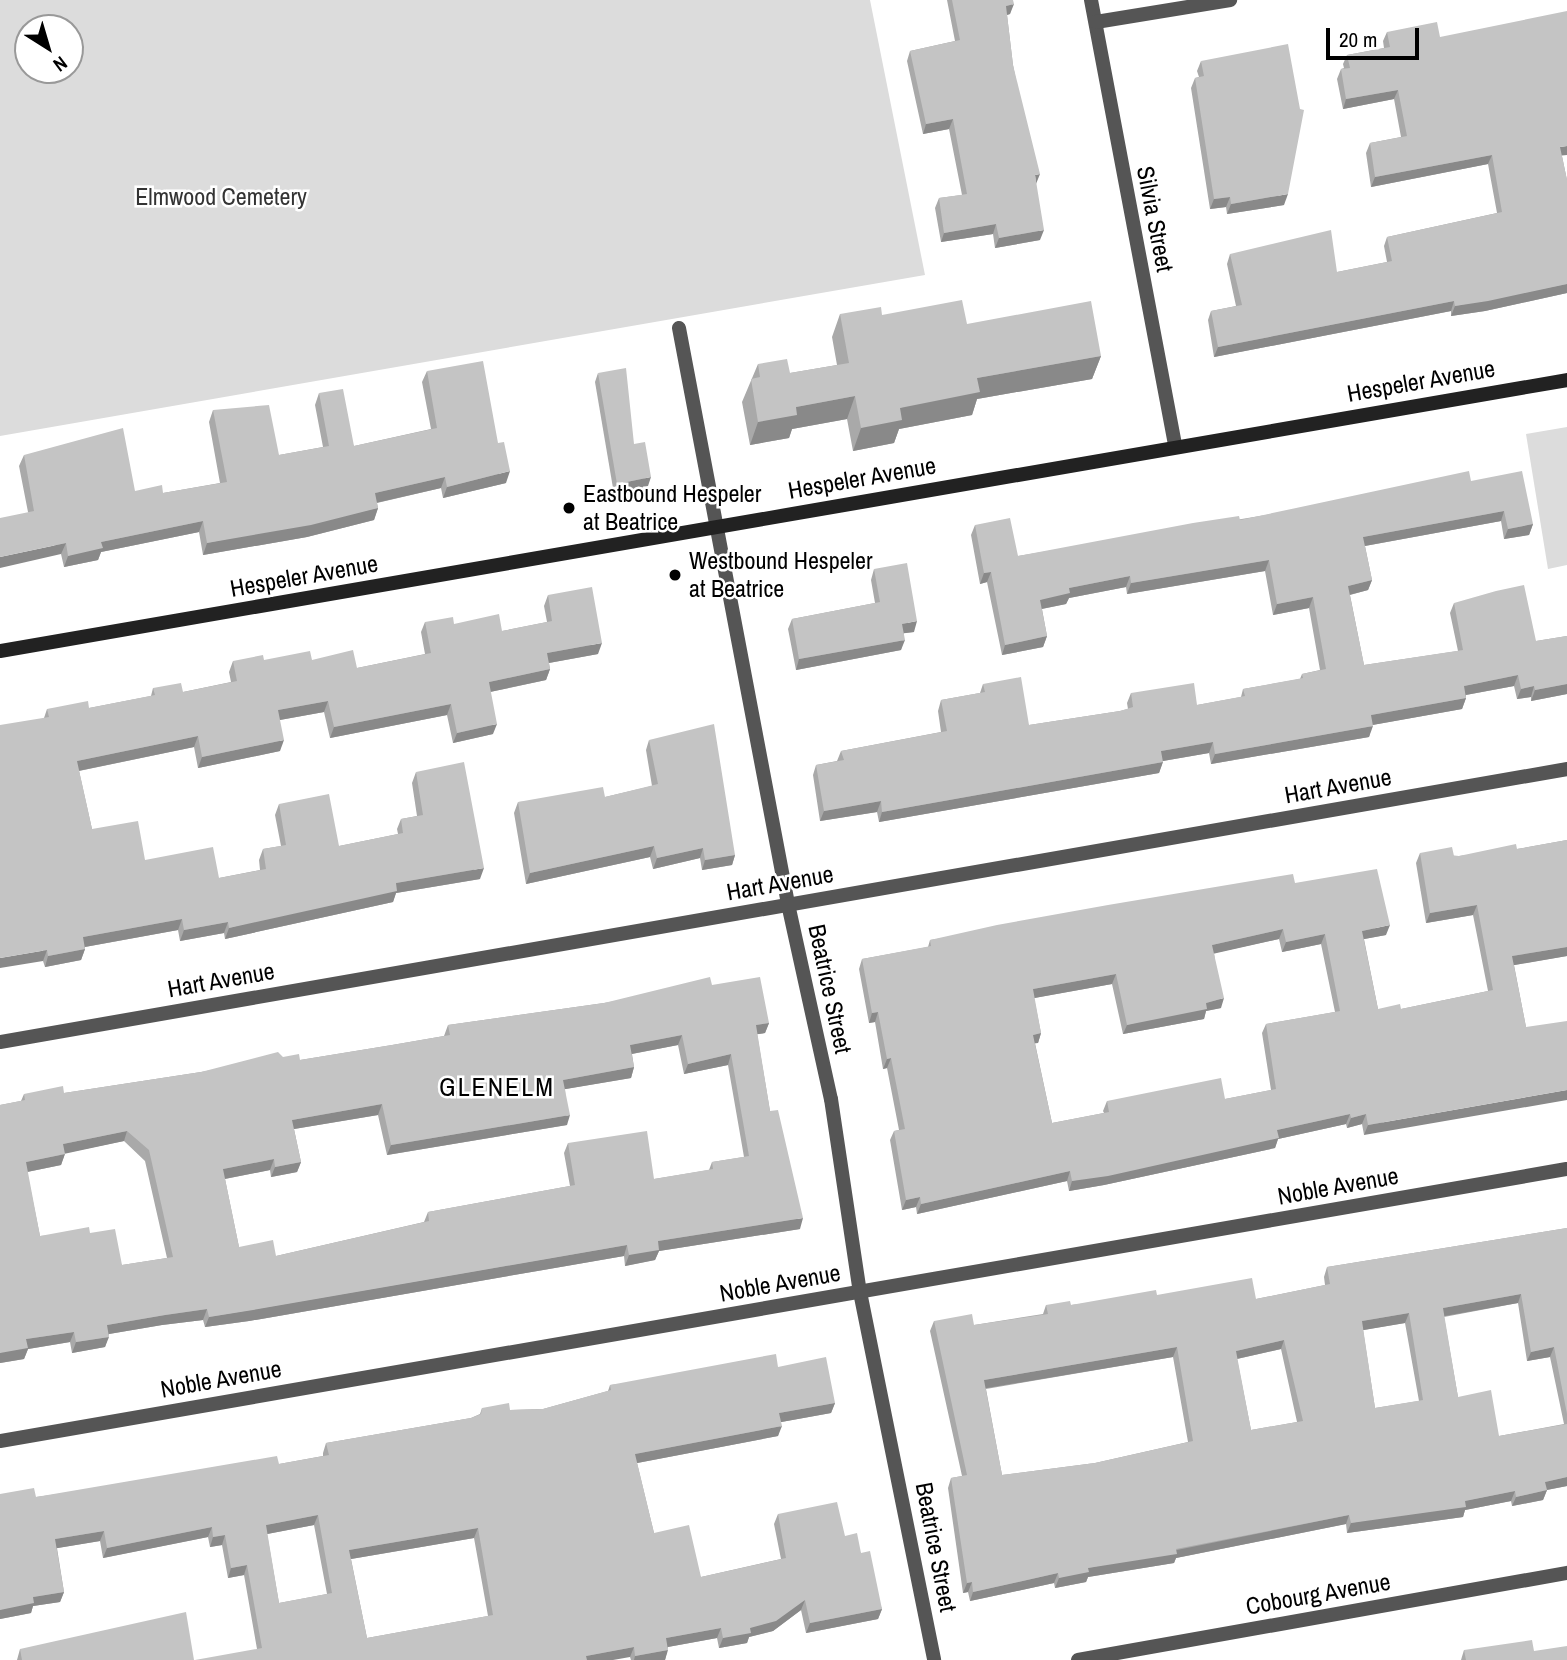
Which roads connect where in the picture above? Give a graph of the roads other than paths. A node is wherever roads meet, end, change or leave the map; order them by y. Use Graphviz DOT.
graph roads {
  1 [pos="1091,0"];
  2 [pos="1230,0"];
  3 [pos="1096,22"];
  4 [pos="679,328"];
  5 [pos="1567,380"];
  6 [pos="1175,446"];
  7 [pos="716,527"];
  8 [pos="0,652"];
  9 [pos="1567,769"];
  10 [pos="788,904"];
  11 [pos="0,1042"];
  12 [pos="1567,1169"];
  13 [pos="860,1292"];
  14 [pos="0,1441"];
  15 [pos="1567,1573"];
  16 [pos="934,1660"];
  17 [pos="1078,1660"];
  1 -- 3 [label="street, Silvia Street"];
  2 -- 3 [label="street"];
  3 -- 6 [label="street, Silvia Street"];
  4 -- 7 [label="street, Beatrice Street"];
  5 -- 6 [label="main road, Hespeler Avenue"];
  6 -- 7 [label="main road, Hespeler Avenue"];
  7 -- 8 [label="main road, Hespeler Avenue"];
  7 -- 10 [label="street, Beatrice Street"];
  9 -- 10 [label="street, Hart Avenue"];
  10 -- 11 [label="street, Hart Avenue"];
  10 -- 13 [label="street, Beatrice Street"];
  12 -- 13 [label="street, Noble Avenue"];
  13 -- 14 [label="street, Noble Avenue"];
  13 -- 16 [label="street, Beatrice Street"];
  15 -- 17 [label="street, Cobourg Avenue"];
}
